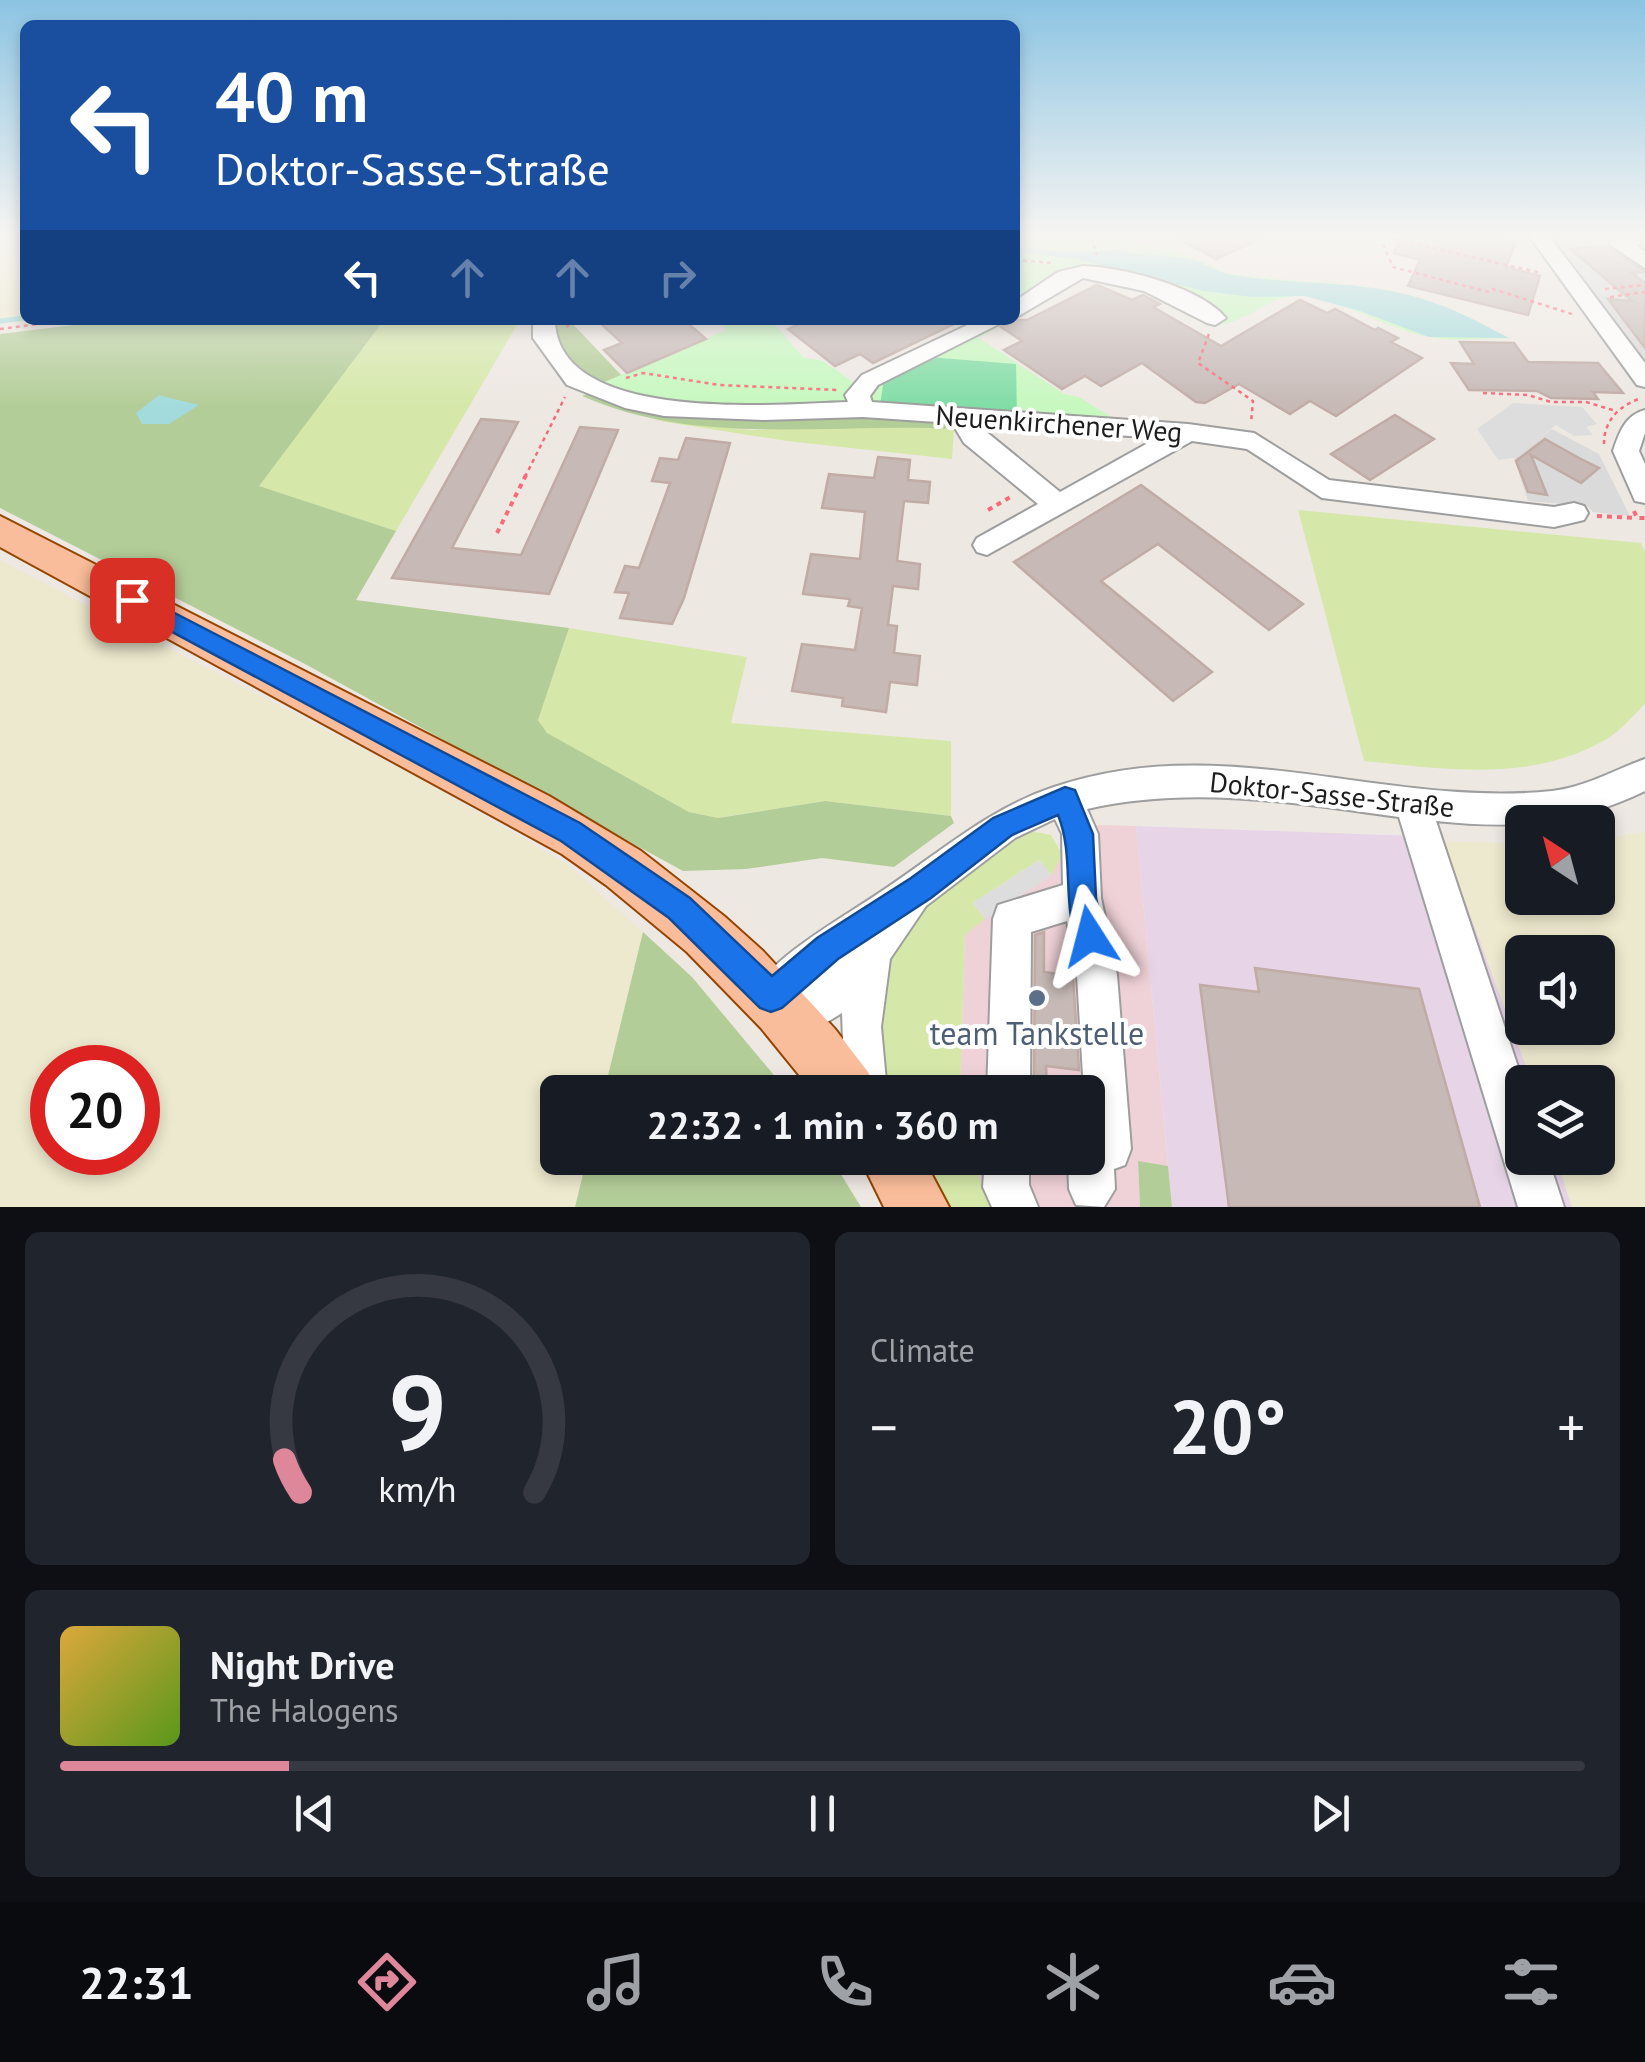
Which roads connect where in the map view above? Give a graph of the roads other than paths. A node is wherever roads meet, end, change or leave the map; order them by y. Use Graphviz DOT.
graph roads {
  1 [pos="1042,293"];
  2 [pos="1169,293"];
  3 [pos="1582,293"];
  4 [pos="1020,308"];
  5 [pos="1215,318"];
  6 [pos="544,325"];
  7 [pos="986,325"];
  8 [pos="1645,380"];
  9 [pos="860,402"];
  10 [pos="960,417"];
  11 [pos="1645,418"];
  12 [pos="1188,432"];
  13 [pos="1058,505"];
  14 [pos="1641,506"];
  15 [pos="1574,513"];
  16 [pos="0,530"];
  17 [pos="987,546"];
  18 [pos="1645,774"];
  19 [pos="1065,799"];
  20 [pos="1412,802"];
  21 [pos="921,888"];
  22 [pos="1082,898"];
  23 [pos="872,954"];
  24 [pos="782,1009"];
  25 [pos="834,1075"];
  26 [pos="864,1075"];
  27 [pos="1009,1075"];
  28 [pos="1103,1075"];
  29 [pos="1505,1095"];
  30 [pos="1105,1102"];
  31 [pos="1105,1151"];
  32 [pos="900,1175"];
  33 [pos="1006,1175"];
  34 [pos="1532,1175"];
  35 [pos="918,1207"];
  36 [pos="1015,1207"];
  37 [pos="1542,1207"];
  1 -- 4 [label="street"];
  2 -- 5 [label="street"];
  3 -- 8 [label="street"];
  6 -- 9 [label="street, Neuenkirchener Weg"];
  7 -- 9 [label="street"];
  9 -- 10 [label="street, Neuenkirchener Weg"];
  10 -- 12 [label="street, Neuenkirchener Weg"];
  10 -- 13 [label="street"];
  11 -- 14 [label="street"];
  12 -- 13 [label="street"];
  12 -- 15 [label="street, Neuenkirchener Weg"];
  13 -- 17 [label="street"];
  16 -- 24 [label="main road"];
  18 -- 20 [label="street, Doktor-Sasse-Straße"];
  19 -- 20 [label="street, Doktor-Sasse-Straße"];
  19 -- 21 [label="street, Doktor-Sasse-Straße"];
  19 -- 22 [label="street"];
  20 -- 29 [label="street"];
  21 -- 23 [label="street, Doktor-Sasse-Straße"];
  21 -- 24 [label="street, Doktor-Sasse-Straße"];
  22 -- 27 [label="street"];
  22 -- 28 [label="street"];
  23 -- 24 [label="street, Doktor-Sasse-Straße"];
  23 -- 26 [label="street, Doktor-Sasse-Straße"];
  24 -- 25 [label="main road"];
  30 -- 31 [label="street"];
  32 -- 35 [label="main road"];
  33 -- 36 [label="street"];
  34 -- 37 [label="street"];
}
